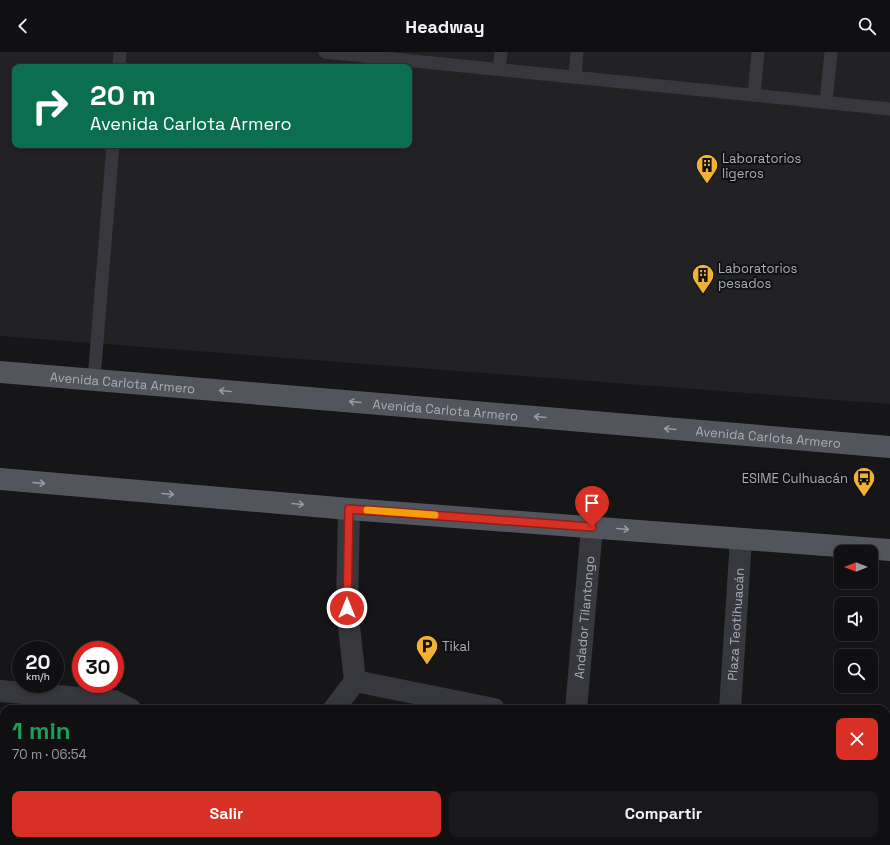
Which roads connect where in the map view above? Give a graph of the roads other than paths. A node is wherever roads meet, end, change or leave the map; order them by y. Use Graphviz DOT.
graph roads {
  1 [pos="120,52"];
  2 [pos="325,52"];
  3 [pos="501,52"];
  4 [pos="577,52"];
  5 [pos="758,52"];
  6 [pos="831,52"];
  7 [pos="119,64"];
  8 [pos="499,69"];
  9 [pos="575,77"];
  10 [pos="754,95"];
  11 [pos="826,102"];
  12 [pos="890,109"];
  13 [pos="113,148"];
  14 [pos="0,372"];
  15 [pos="94,379"];
  16 [pos="890,447"];
  17 [pos="0,479"];
  18 [pos="349,509"];
  19 [pos="592,527"];
  20 [pos="741,539"];
  21 [pos="890,550"];
  22 [pos="355,681"];
  23 [pos="0,691"];
  24 [pos="122,705"];
  25 [pos="337,705"];
  26 [pos="474,705"];
  27 [pos="576,705"];
  28 [pos="730,705"];
  1 -- 7 [label="lane"];
  2 -- 8 [label="lane"];
  3 -- 8 [label="lane"];
  4 -- 9 [label="lane"];
  5 -- 10 [label="lane"];
  6 -- 11 [label="lane"];
  8 -- 9 [label="lane"];
  9 -- 10 [label="lane"];
  10 -- 11 [label="lane"];
  11 -- 12 [label="lane"];
  13 -- 15 [label="lane"];
  14 -- 15 [label="main road, Avenida Carlota Armero"];
  16 -- 15 [label="main road, Avenida Carlota Armero, one-way"];
  17 -- 18 [label="main road, one-way"];
  18 -- 19 [label="main road"];
  18 -- 22 [label="street"];
  19 -- 20 [label="main road, one-way"];
  19 -- 27 [label="street, Andador Tilantongo"];
  20 -- 21 [label="main road"];
  20 -- 28 [label="street, Plaza Teotihuacán"];
  22 -- 25 [label="street"];
  22 -- 26 [label="street"];
  23 -- 24 [label="street"];
}
